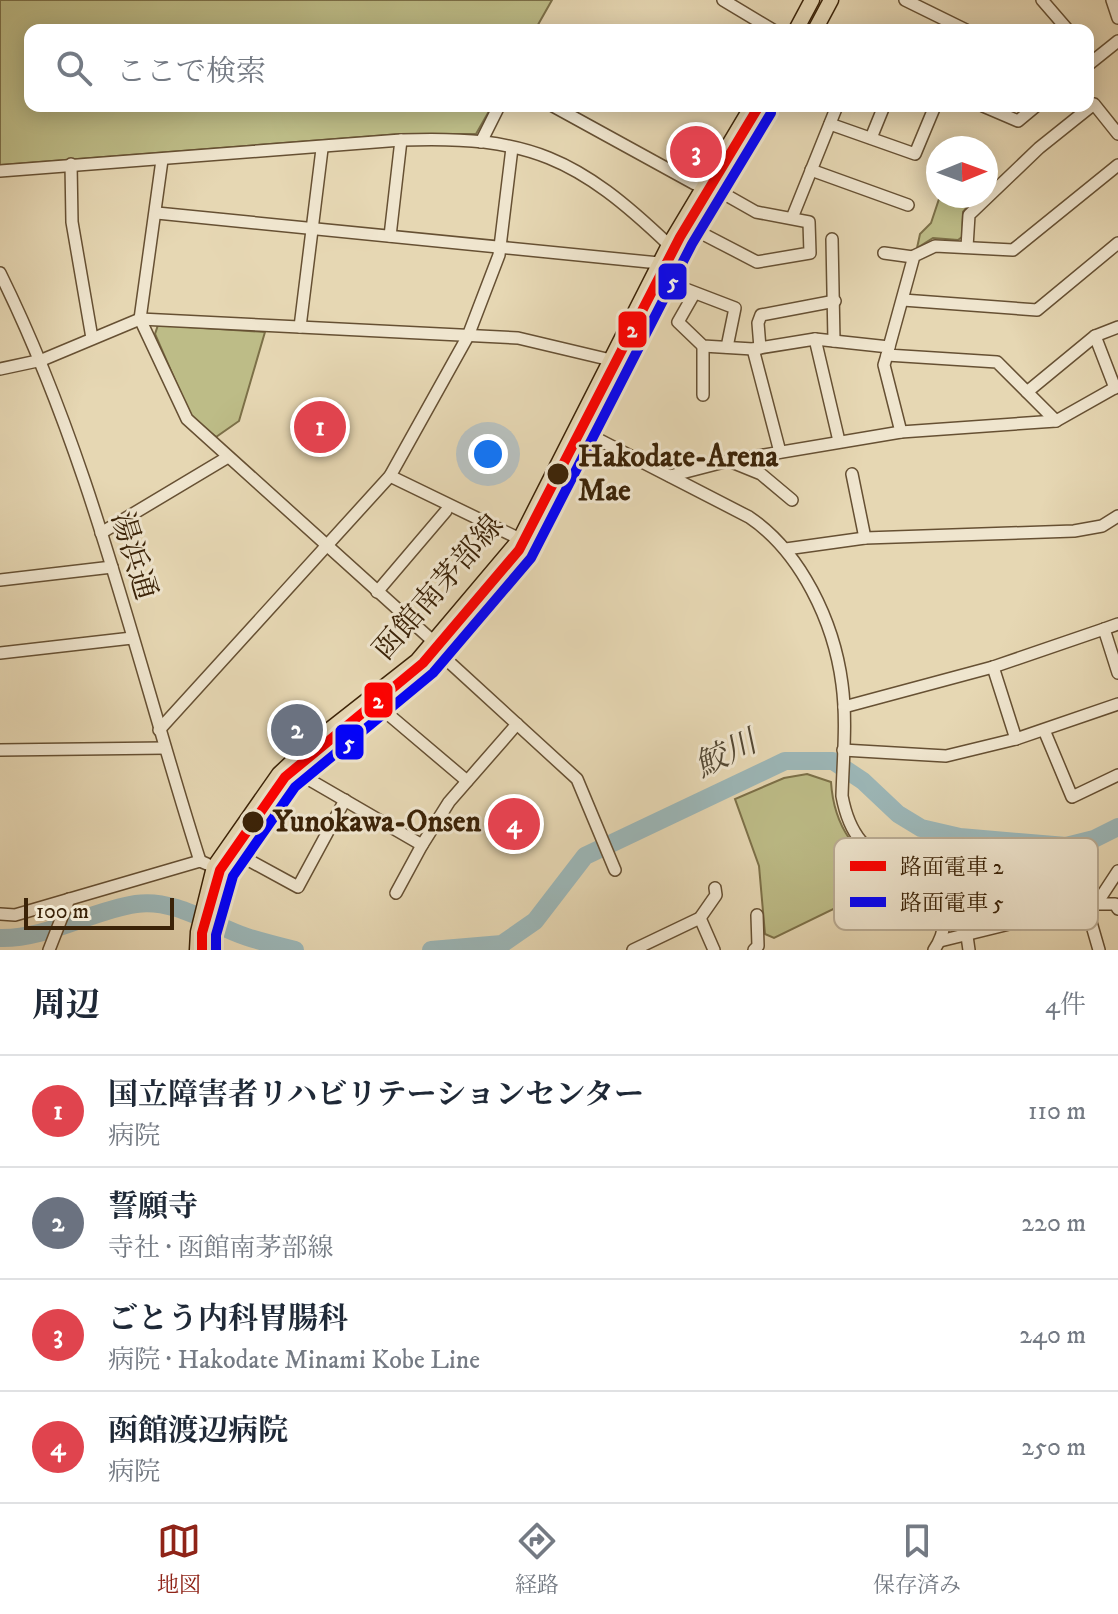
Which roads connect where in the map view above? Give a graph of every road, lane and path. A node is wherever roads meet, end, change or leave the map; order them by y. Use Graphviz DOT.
graph roads {
  1 [pos="723,0"];
  2 [pos="812,0"];
  3 [pos="831,0"];
  4 [pos="905,0"];
  5 [pos="1042,0"];
  6 [pos="1112,0"];
  7 [pos="1118,18"];
  8 [pos="763,24"];
  9 [pos="799,24"];
  10 [pos="818,24"];
  11 [pos="954,24"];
  12 [pos="1063,24"];
  13 [pos="1118,41"];
  14 [pos="1094,60"];
  15 [pos="1094,104"];
  16 [pos="496,112"];
  17 [pos="564,112"];
  18 [pos="748,112"];
  19 [pos="766,112"];
  20 [pos="835,112"];
  21 [pos="882,112"];
  22 [pos="932,112"];
  23 [pos="997,112"];
  24 [pos="1029,112"];
  25 [pos="1084,112"];
  26 [pos="830,124"];
  27 [pos="1118,134"];
  28 [pos="871,138"];
  29 [pos="401,140"];
  30 [pos="481,142"];
  31 [pos="512,148"];
  32 [pos="322,149"];
  33 [pos="162,160"];
  34 [pos="71,164"];
  35 [pos="1118,165"];
  36 [pos="811,170"];
  37 [pos="0,171"];
  38 [pos="695,184"];
  39 [pos="726,195"];
  40 [pos="908,205"];
  41 [pos="157,213"];
  42 [pos="792,218"];
  43 [pos="312,228"];
  44 [pos="703,234"];
  45 [pos="390,236"];
  46 [pos="832,239"];
  47 [pos="1118,243"];
  48 [pos="669,245"];
  49 [pos="967,247"];
  50 [pos="500,248"];
  51 [pos="884,253"];
  52 [pos="913,257"];
  53 [pos="0,273"];
  54 [pos="669,273"];
  55 [pos="694,294"];
  56 [pos="903,300"];
  57 [pos="835,301"];
  58 [pos="140,319"];
  59 [pos="300,327"];
  60 [pos="1118,327"];
  61 [pos="468,336"];
  62 [pos="1095,336"];
  63 [pos="92,338"];
  64 [pos="815,339"];
  65 [pos="834,341"];
  66 [pos="703,346"];
  67 [pos="727,347"];
  68 [pos="757,349"];
  69 [pos="888,351"];
  70 [pos="42,360"];
  71 [pos="618,363"];
  72 [pos="0,369"];
  73 [pos="1116,387"];
  74 [pos="1027,392"];
  75 [pos="703,395"];
  76 [pos="1056,421"];
  77 [pos="584,431"];
  78 [pos="901,432"];
  79 [pos="839,441"];
  80 [pos="780,452"];
  81 [pos="228,457"];
  82 [pos="728,461"];
  83 [pos="852,474"];
  84 [pos="390,476"];
  85 [pos="670,476"];
  86 [pos="792,500"];
  87 [pos="446,511"];
  88 [pos="1118,516"];
  89 [pos="101,533"];
  90 [pos="865,538"];
  91 [pos="520,539"];
  92 [pos="327,547"];
  93 [pos="786,549"];
  94 [pos="112,567"];
  95 [pos="0,580"];
  96 [pos="377,592"];
  97 [pos="1118,624"];
  98 [pos="1104,629"];
  99 [pos="132,638"];
  100 [pos="434,642"];
  101 [pos="0,653"];
  102 [pos="443,655"];
  103 [pos="993,667"];
  104 [pos="1118,673"];
  105 [pos="1118,704"];
  106 [pos="844,707"];
  107 [pos="382,709"];
  108 [pos="517,724"];
  109 [pos="159,730"];
  110 [pos="1044,730"];
  111 [pos="1016,739"];
  112 [pos="165,748"];
  113 [pos="0,750"];
  114 [pos="843,752"];
  115 [pos="285,766"];
  116 [pos="300,774"];
  117 [pos="1118,775"];
  118 [pos="467,781"];
  119 [pos="345,800"];
  120 [pos="860,838"];
  121 [pos="422,845"];
  122 [pos="241,856"];
  123 [pos="207,864"];
  124 [pos="615,870"];
  125 [pos="1118,871"];
  126 [pos="228,874"];
  127 [pos="715,888"];
  128 [pos="396,893"];
  129 [pos="1098,896"];
  130 [pos="69,899"];
  131 [pos="1098,904"];
  132 [pos="210,908"];
  133 [pos="1118,909"];
  134 [pos="0,914"];
  135 [pos="757,915"];
  136 [pos="700,918"];
  137 [pos="990,930"];
  138 [pos="1096,930"];
  139 [pos="967,936"];
  140 [pos="207,939"];
  141 [pos="51,945"];
  142 [pos="937,945"];
  143 [pos="197,950"];
  144 [pos="633,950"];
  145 [pos="714,950"];
  146 [pos="754,950"];
  147 [pos="969,950"];
  148 [pos="1099,950"];
  1 -- 8 [label="street"];
  2 -- 9 [label="main road"];
  3 -- 10 [label="main road"];
  4 -- 11 [label="street"];
  5 -- 12 [label="street"];
  6 -- 7 [label="street"];
  13 -- 14 [label="street"];
  15 -- 27 [label="street"];
  16 -- 30 [label="street"];
  17 -- 38 [label="street"];
  18 -- 48 [label="main road"];
  19 -- 54 [label="main road"];
  20 -- 26 [label="street"];
  21 -- 28 [label="street"];
  22 -- 28 [label="street"];
  23 -- 24 [label="street"];
  25 -- 49 [label="street"];
  26 -- 28 [label="street"];
  26 -- 36 [label="street"];
  29 -- 30 [label="street"];
  29 -- 32 [label="street"];
  29 -- 45 [label="street"];
  30 -- 31 [label="street"];
  31 -- 48 [label="street"];
  31 -- 50 [label="street"];
  32 -- 33 [label="street"];
  32 -- 43 [label="street"];
  33 -- 34 [label="street"];
  33 -- 41 [label="street"];
  34 -- 37 [label="street"];
  34 -- 63 [label="street"];
  35 -- 49 [label="street"];
  36 -- 40 [label="street"];
  36 -- 42 [label="street"];
  39 -- 42 [label="street"];
  41 -- 43 [label="street"];
  41 -- 58 [label="street"];
  42 -- 44 [label="street"];
  43 -- 45 [label="street"];
  43 -- 59 [label="street"];
  45 -- 50 [label="street"];
  46 -- 57 [label="street"];
  47 -- 56 [label="street"];
  48 -- 54 [label="main road"];
  49 -- 52 [label="street"];
  50 -- 54 [label="street"];
  50 -- 61 [label="street"];
  51 -- 52 [label="street"];
  52 -- 56 [label="street"];
  53 -- 70 [label="street, 湯浜通"];
  54 -- 55 [label="street"];
  54 -- 71 [label="main road"];
  55 -- 66 [label="street"];
  55 -- 67 [label="street"];
  56 -- 69 [label="street"];
  57 -- 65 [label="street"];
  57 -- 68 [label="street"];
  58 -- 59 [label="street"];
  58 -- 63 [label="street"];
  58 -- 81 [label="street"];
  59 -- 61 [label="street"];
  60 -- 62 [label="street"];
  61 -- 71 [label="street"];
  61 -- 84 [label="street"];
  62 -- 73 [label="street"];
  62 -- 74 [label="street"];
  63 -- 70 [label="street"];
  64 -- 65 [label="street"];
  64 -- 68 [label="street"];
  64 -- 79 [label="street"];
  65 -- 69 [label="street"];
  66 -- 67 [label="street"];
  66 -- 75 [label="street"];
  67 -- 68 [label="street"];
  68 -- 80 [label="street"];
  69 -- 74 [label="street"];
  69 -- 78 [label="street"];
  70 -- 72 [label="street"];
  70 -- 89 [label="street, 湯浜通"];
  71 -- 77 [label="main road"];
  73 -- 76 [label="street"];
  74 -- 76 [label="street"];
  76 -- 78 [label="street"];
  77 -- 85 [label="street"];
  77 -- 91 [label="main road, 函館南茅部線"];
  77 -- 102 [label="main road"];
  78 -- 79 [label="street"];
  79 -- 80 [label="street"];
  80 -- 82 [label="street"];
  81 -- 89 [label="street"];
  81 -- 92 [label="street"];
  82 -- 85 [label="street"];
  82 -- 86 [label="street"];
  83 -- 90 [label="street"];
  84 -- 91 [label="street"];
  84 -- 92 [label="street"];
  85 -- 93 [label="street"];
  87 -- 96 [label="street"];
  88 -- 90 [label="street"];
  89 -- 94 [label="street, 湯浜通"];
  90 -- 93 [label="street"];
  91 -- 100 [label="main road, 函館南茅部線"];
  92 -- 96 [label="street"];
  92 -- 109 [label="street"];
  93 -- 106 [label="street"];
  94 -- 95 [label="street"];
  94 -- 99 [label="street, 湯浜通"];
  96 -- 100 [label="street"];
  97 -- 98 [label="street"];
  98 -- 103 [label="street"];
  98 -- 104 [label="street"];
  99 -- 101 [label="street"];
  99 -- 109 [label="street, 湯浜通"];
  100 -- 102 [label="street"];
  100 -- 115 [label="main road, 函館南茅部線"];
  102 -- 107 [label="main road"];
  102 -- 108 [label="street"];
  103 -- 106 [label="street"];
  103 -- 111 [label="street"];
  105 -- 110 [label="street"];
  106 -- 114 [label="street"];
  107 -- 116 [label="main road"];
  107 -- 118 [label="street"];
  108 -- 118 [label="street"];
  108 -- 124 [label="street"];
  109 -- 112 [label="street, 湯浜通"];
  110 -- 111 [label="street"];
  110 -- 117 [label="street"];
  111 -- 114 [label="street"];
  112 -- 113 [label="street"];
  112 -- 123 [label="street, 湯浜通"];
  114 -- 120 [label="street"];
  115 -- 116 [label="street"];
  115 -- 123 [label="main road, 函館南茅部線"];
  116 -- 119 [label="street"];
  116 -- 122 [label="main road"];
  118 -- 121 [label="street"];
  119 -- 121 [label="street"];
  119 -- 122 [label="street"];
  121 -- 128 [label="street"];
  122 -- 126 [label="main road"];
  123 -- 126 [label="street"];
  123 -- 130 [label="street"];
  123 -- 132 [label="main road, 函館南茅部線"];
  125 -- 129 [label="street"];
  126 -- 132 [label="main road"];
  127 -- 136 [label="street"];
  130 -- 134 [label="street"];
  130 -- 141 [label="street"];
  131 -- 133 [label="street"];
  132 -- 140 [label="main road, 函館南茅部線"];
  135 -- 146 [label="street"];
  136 -- 144 [label="street"];
  136 -- 145 [label="street"];
  137 -- 139 [label="street"];
  138 -- 148 [label="street"];
  139 -- 142 [label="street"];
  139 -- 147 [label="street"];
  140 -- 143 [label="main road, 函館南茅部線"];
}
